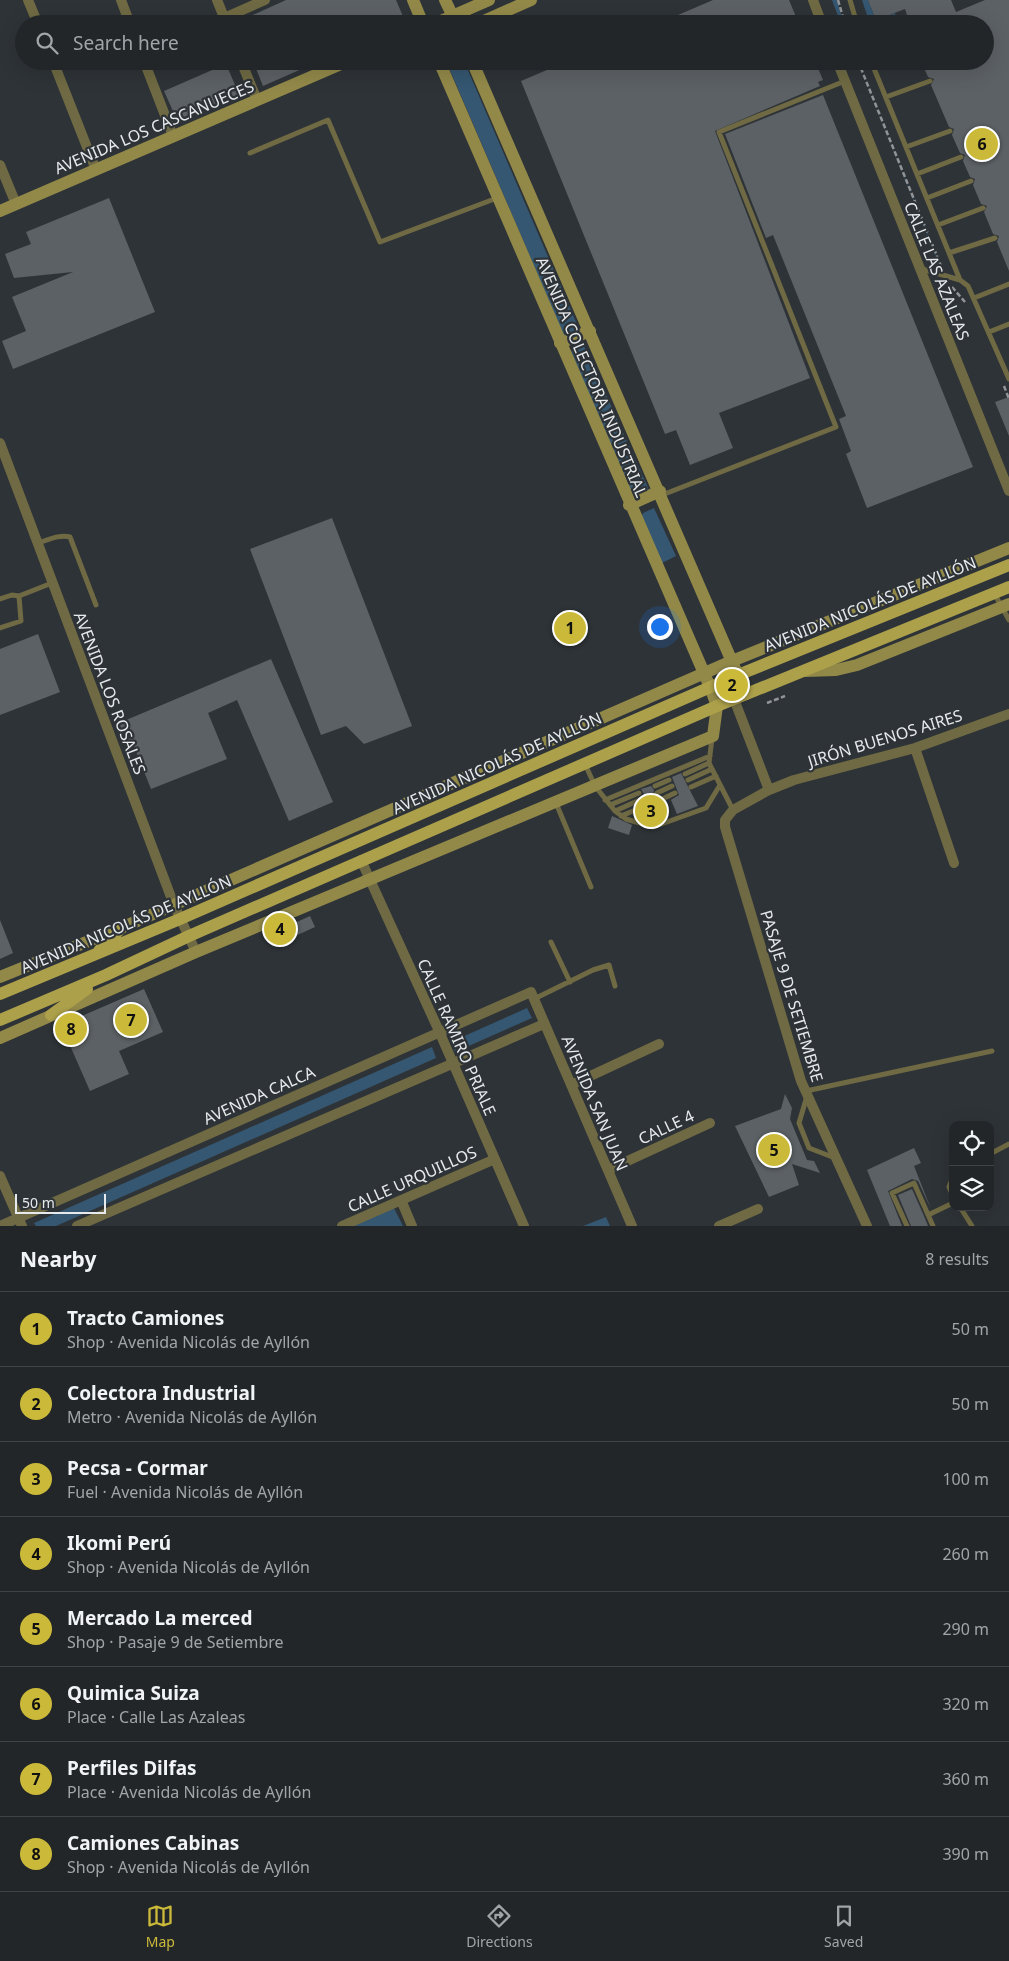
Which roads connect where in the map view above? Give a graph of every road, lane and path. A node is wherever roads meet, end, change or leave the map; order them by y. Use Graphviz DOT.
graph roads {
  1 [pos="28,0"];
  2 [pos="121,0"];
  3 [pos="216,0"];
  4 [pos="266,0"];
  5 [pos="413,0"];
  6 [pos="446,0"];
  7 [pos="488,0"];
  8 [pos="531,0"];
  9 [pos="812,0"];
  10 [pos="838,0"];
  11 [pos="850,0"];
  12 [pos="34,15"];
  13 [pos="127,15"];
  14 [pos="222,15"];
  15 [pos="237,15"];
  16 [pos="419,15"];
  17 [pos="452,15"];
  18 [pos="462,15"];
  19 [pos="497,15"];
  20 [pos="818,15"];
  21 [pos="842,15"];
  22 [pos="855,15"];
  23 [pos="56,70"];
  24 [pos="147,70"];
  25 [pos="245,70"];
  26 [pos="327,70"];
  27 [pos="443,70"];
  28 [pos="476,70"];
  29 [pos="841,70"];
  30 [pos="862,70"];
  31 [pos="875,70"];
  32 [pos="845,81"];
  33 [pos="930,81"];
  34 [pos="886,97"];
  35 [pos="257,100"];
  36 [pos="950,131"];
  37 [pos="173,136"];
  38 [pos="906,147"];
  39 [pos="250,153"];
  40 [pos="961,157"];
  41 [pos="0,165"];
  42 [pos="96,170"];
  43 [pos="917,174"];
  44 [pos="971,181"];
  45 [pos="497,198"];
  46 [pos="927,198"];
  47 [pos="16,204"];
  48 [pos="983,208"];
  49 [pos="0,211"];
  50 [pos="938,225"];
  51 [pos="995,238"];
  52 [pos="949,253"];
  53 [pos="920,269"];
  54 [pos="943,270"];
  55 [pos="960,280"];
  56 [pos="1009,284"];
  57 [pos="974,298"];
  58 [pos="1009,324"];
  59 [pos="590,331"];
  60 [pos="989,332"];
  61 [pos="560,343"];
  62 [pos="1009,379"];
  63 [pos="0,443"];
  64 [pos="1009,491"];
  65 [pos="660,493"];
  66 [pos="629,505"];
  67 [pos="38,543"];
  68 [pos="1009,548"];
  69 [pos="1009,565"];
  70 [pos="53,583"];
  71 [pos="1009,587"];
  72 [pos="994,593"];
  73 [pos="19,596"];
  74 [pos="0,599"];
  75 [pos="96,605"];
  76 [pos="1005,606"];
  77 [pos="1009,620"];
  78 [pos="0,628"];
  79 [pos="732,661"];
  80 [pos="802,671"];
  81 [pos="703,673"];
  82 [pos="738,675"];
  83 [pos="710,687"];
  84 [pos="740,696"];
  85 [pos="785,696"];
  86 [pos="768,703"];
  87 [pos="717,706"];
  88 [pos="1009,714"];
  89 [pos="713,736"];
  90 [pos="579,744"];
  91 [pos="915,748"];
  92 [pos="710,756"];
  93 [pos="585,763"];
  94 [pos="709,763"];
  95 [pos="712,769"];
  96 [pos="685,774"];
  97 [pos="716,776"];
  98 [pos="669,780"];
  99 [pos="688,780"];
  100 [pos="720,785"];
  101 [pos="595,786"];
  102 [pos="655,786"];
  103 [pos="672,786"];
  104 [pos="691,787"];
  105 [pos="769,790"];
  106 [pos="639,793"];
  107 [pos="657,793"];
  108 [pos="675,793"];
  109 [pos="642,799"];
  110 [pos="605,800"];
  111 [pos="660,800"];
  112 [pos="556,803"];
  113 [pos="610,805"];
  114 [pos="645,806"];
  115 [pos="733,810"];
  116 [pos="615,811"];
  117 [pos="621,816"];
  118 [pos="361,860"];
  119 [pos="954,863"];
  120 [pos="370,881"];
  121 [pos="590,887"];
  122 [pos="174,905"];
  123 [pos="180,919"];
  124 [pos="121,928"];
  125 [pos="189,936"];
  126 [pos="551,942"];
  127 [pos="196,952"];
  128 [pos="94,956"];
  129 [pos="106,976"];
  130 [pos="0,977"];
  131 [pos="570,982"];
  132 [pos="615,986"];
  133 [pos="0,994"];
  134 [pos="532,996"];
  135 [pos="51,1015"];
  136 [pos="0,1020"];
  137 [pos="544,1024"];
  138 [pos="439,1031"];
  139 [pos="0,1038"];
  140 [pos="659,1044"];
  141 [pos="992,1051"];
  142 [pos="453,1062"];
  143 [pos="571,1085"];
  144 [pos="806,1094"];
  145 [pos="710,1123"];
  146 [pos="1009,1144"];
  147 [pos="994,1152"];
  148 [pos="836,1158"];
  149 [pos="495,1159"];
  150 [pos="608,1170"];
  151 [pos="0,1176"];
  152 [pos="401,1200"];
  153 [pos="949,1205"];
  154 [pos="758,1209"];
  155 [pos="963,1211"];
  156 [pos="928,1215"];
  157 [pos="21,1222"];
  158 [pos="0,1226"];
  159 [pos="77,1226"];
  160 [pos="342,1226"];
  161 [pos="412,1226"];
  162 [pos="524,1226"];
  163 [pos="632,1226"];
  164 [pos="719,1226"];
  165 [pos="867,1226"];
  166 [pos="907,1226"];
  167 [pos="933,1226"];
  168 [pos="972,1226"];
  1 -- 12 [label="street"];
  2 -- 13 [label="street"];
  3 -- 14 [label="street"];
  4 -- 15 [label="street"];
  5 -- 16 [label="main road"];
  6 -- 17 [label="main road"];
  7 -- 18 [label="main road"];
  8 -- 19 [label="main road"];
  9 -- 20 [label="street"];
  10 -- 21 [label="path"];
  11 -- 22 [label="lane"];
  23 -- 42 [label="street"];
  24 -- 37 [label="street"];
  25 -- 35 [label="street"];
  26 -- 35 [label="main road, AVENIDA LOS CASCANUECES"];
  27 -- 45 [label="main road, AVENIDA COLECTORA INDUSTRIAL"];
  28 -- 59 [label="main road, AVENIDA COLECTORA INDUSTRIAL"];
  29 -- 32 [label="street, CALLE LAS AZALEAS"];
  30 -- 54 [label="path"];
  31 -- 34 [label="lane"];
  32 -- 53 [label="street, CALLE LAS AZALEAS"];
  32 -- 65 [label="lane"];
  33 -- 34 [label="lane"];
  34 -- 38 [label="lane"];
  35 -- 37 [label="main road, AVENIDA LOS CASCANUECES"];
  36 -- 38 [label="lane"];
  37 -- 42 [label="main road, AVENIDA LOS CASCANUECES"];
  38 -- 43 [label="lane"];
  39 -- 45 [label="lane"];
  40 -- 43 [label="lane"];
  41 -- 47 [label="street"];
  42 -- 47 [label="main road, AVENIDA LOS CASCANUECES"];
  43 -- 46 [label="lane"];
  44 -- 46 [label="lane"];
  45 -- 61 [label="main road, AVENIDA COLECTORA INDUSTRIAL"];
  46 -- 50 [label="lane"];
  47 -- 49 [label="main road, AVENIDA LOS CASCANUECES"];
  48 -- 50 [label="lane"];
  50 -- 52 [label="lane"];
  51 -- 52 [label="lane"];
  52 -- 55 [label="lane"];
  53 -- 55 [label="lane"];
  53 -- 64 [label="street, CALLE LAS AZALEAS"];
  55 -- 57 [label="lane"];
  56 -- 57 [label="lane"];
  57 -- 60 [label="lane"];
  58 -- 60 [label="lane"];
  59 -- 61 [label="main road"];
  59 -- 65 [label="main road, AVENIDA COLECTORA INDUSTRIAL"];
  60 -- 62 [label="lane"];
  61 -- 66 [label="main road, AVENIDA COLECTORA INDUSTRIAL"];
  63 -- 67 [label="street, AVENIDA LOS ROSALES"];
  65 -- 66 [label="main road"];
  65 -- 79 [label="main road, AVENIDA COLECTORA INDUSTRIAL"];
  66 -- 81 [label="main road, AVENIDA COLECTORA INDUSTRIAL"];
  67 -- 70 [label="street, AVENIDA LOS ROSALES"];
  67 -- 75 [label="lane"];
  68 -- 79 [label="main road, AVENIDA NICOLÁS DE AYLLÓN"];
  69 -- 82 [label="main road, AVENIDA NICOLÁS DE AYLLÓN"];
  70 -- 73 [label="lane"];
  70 -- 122 [label="street, AVENIDA LOS ROSALES"];
  71 -- 72 [label="main road"];
  72 -- 76 [label="lane"];
  72 -- 80 [label="main road"];
  73 -- 74 [label="lane"];
  73 -- 78 [label="lane"];
  76 -- 77 [label="lane"];
  76 -- 80 [label="main road"];
  79 -- 81 [label="main road, AVENIDA NICOLÁS DE AYLLÓN"];
  79 -- 82 [label="main road, AVENIDA COLECTORA INDUSTRIAL"];
  80 -- 84 [label="main road"];
  81 -- 83 [label="main road, AVENIDA COLECTORA INDUSTRIAL"];
  81 -- 122 [label="main road, AVENIDA NICOLÁS DE AYLLÓN"];
  82 -- 83 [label="main road, AVENIDA NICOLÁS DE AYLLÓN"];
  82 -- 84 [label="main road, AVENIDA COLECTORA INDUSTRIAL"];
  83 -- 87 [label="main road, AVENIDA COLECTORA INDUSTRIAL"];
  83 -- 90 [label="main road, AVENIDA NICOLÁS DE AYLLÓN"];
  84 -- 87 [label="main road"];
  84 -- 105 [label="street"];
  85 -- 86 [label="path"];
  87 -- 89 [label="main road"];
  87 -- 93 [label="main road"];
  88 -- 91 [label="street, JIRÓN BUENOS AIRES"];
  89 -- 92 [label="lane"];
  89 -- 101 [label="main road"];
  90 -- 93 [label="main road"];
  90 -- 123 [label="main road, AVENIDA NICOLÁS DE AYLLÓN"];
  91 -- 105 [label="street, JIRÓN BUENOS AIRES"];
  91 -- 119 [label="street"];
  92 -- 94 [label="lane"];
  92 -- 110 [label="lane"];
  93 -- 101 [label="lane"];
  93 -- 118 [label="main road"];
  94 -- 95 [label="lane"];
  94 -- 96 [label="lane"];
  95 -- 97 [label="lane"];
  95 -- 99 [label="lane"];
  97 -- 100 [label="lane"];
  97 -- 104 [label="lane"];
  98 -- 102 [label="lane"];
  100 -- 115 [label="lane"];
  100 -- 117 [label="lane"];
  101 -- 110 [label="lane"];
  101 -- 112 [label="main road"];
  103 -- 107 [label="lane"];
  105 -- 115 [label="street"];
  106 -- 113 [label="lane"];
  108 -- 111 [label="lane"];
  109 -- 116 [label="lane"];
  110 -- 113 [label="lane"];
  112 -- 120 [label="main road"];
  112 -- 121 [label="lane"];
  113 -- 116 [label="lane"];
  114 -- 117 [label="lane"];
  115 -- 144 [label="street, PASAJE 9 DE SETIEMBRE"];
  116 -- 117 [label="lane"];
  118 -- 120 [label="street, CALLE RAMIRO PRIALE"];
  118 -- 125 [label="main road"];
  120 -- 127 [label="main road"];
  120 -- 138 [label="street, CALLE RAMIRO PRIALE"];
  122 -- 123 [label="street, AVENIDA LOS ROSALES"];
  122 -- 124 [label="main road, AVENIDA NICOLÁS DE AYLLÓN"];
  123 -- 125 [label="street, AVENIDA LOS ROSALES"];
  123 -- 128 [label="main road, AVENIDA NICOLÁS DE AYLLÓN"];
  124 -- 128 [label="main road"];
  124 -- 130 [label="main road, AVENIDA NICOLÁS DE AYLLÓN"];
  125 -- 127 [label="street, AVENIDA LOS ROSALES"];
  125 -- 129 [label="main road"];
  126 -- 131 [label="lane"];
  127 -- 135 [label="main road"];
  128 -- 133 [label="main road, AVENIDA NICOLÁS DE AYLLÓN"];
  129 -- 135 [label="main road"];
  129 -- 136 [label="main road"];
  131 -- 132 [label="lane"];
  131 -- 134 [label="lane"];
  134 -- 137 [label="street, AVENIDA SAN JUAN"];
  134 -- 138 [label="street, AVENIDA CALCA"];
  135 -- 139 [label="main road"];
  137 -- 142 [label="street"];
  137 -- 143 [label="street, AVENIDA SAN JUAN"];
  138 -- 142 [label="street, CALLE RAMIRO PRIALE"];
  138 -- 157 [label="street, AVENIDA CALCA"];
  140 -- 143 [label="street"];
  141 -- 144 [label="lane"];
  142 -- 149 [label="street, CALLE RAMIRO PRIALE"];
  142 -- 159 [label="street"];
  143 -- 150 [label="street, AVENIDA SAN JUAN"];
  144 -- 148 [label="street, PASAJE 9 DE SETIEMBRE"];
  144 -- 148 [label="lane"];
  145 -- 150 [label="street, CALLE 4"];
  146 -- 147 [label="lane"];
  148 -- 165 [label="street, PASAJE 9 DE SETIEMBRE"];
  149 -- 152 [label="street, CALLE URQUILLOS"];
  149 -- 162 [label="street, CALLE RAMIRO PRIALE"];
  150 -- 163 [label="street, AVENIDA SAN JUAN"];
  151 -- 157 [label="street"];
  152 -- 160 [label="street, CALLE URQUILLOS"];
  152 -- 161 [label="street"];
  153 -- 156 [label="lane"];
  154 -- 164 [label="street"];
  155 -- 168 [label="lane"];
  156 -- 166 [label="lane"];
  156 -- 167 [label="lane"];
  157 -- 158 [label="street, AVENIDA CALCA"];
}
